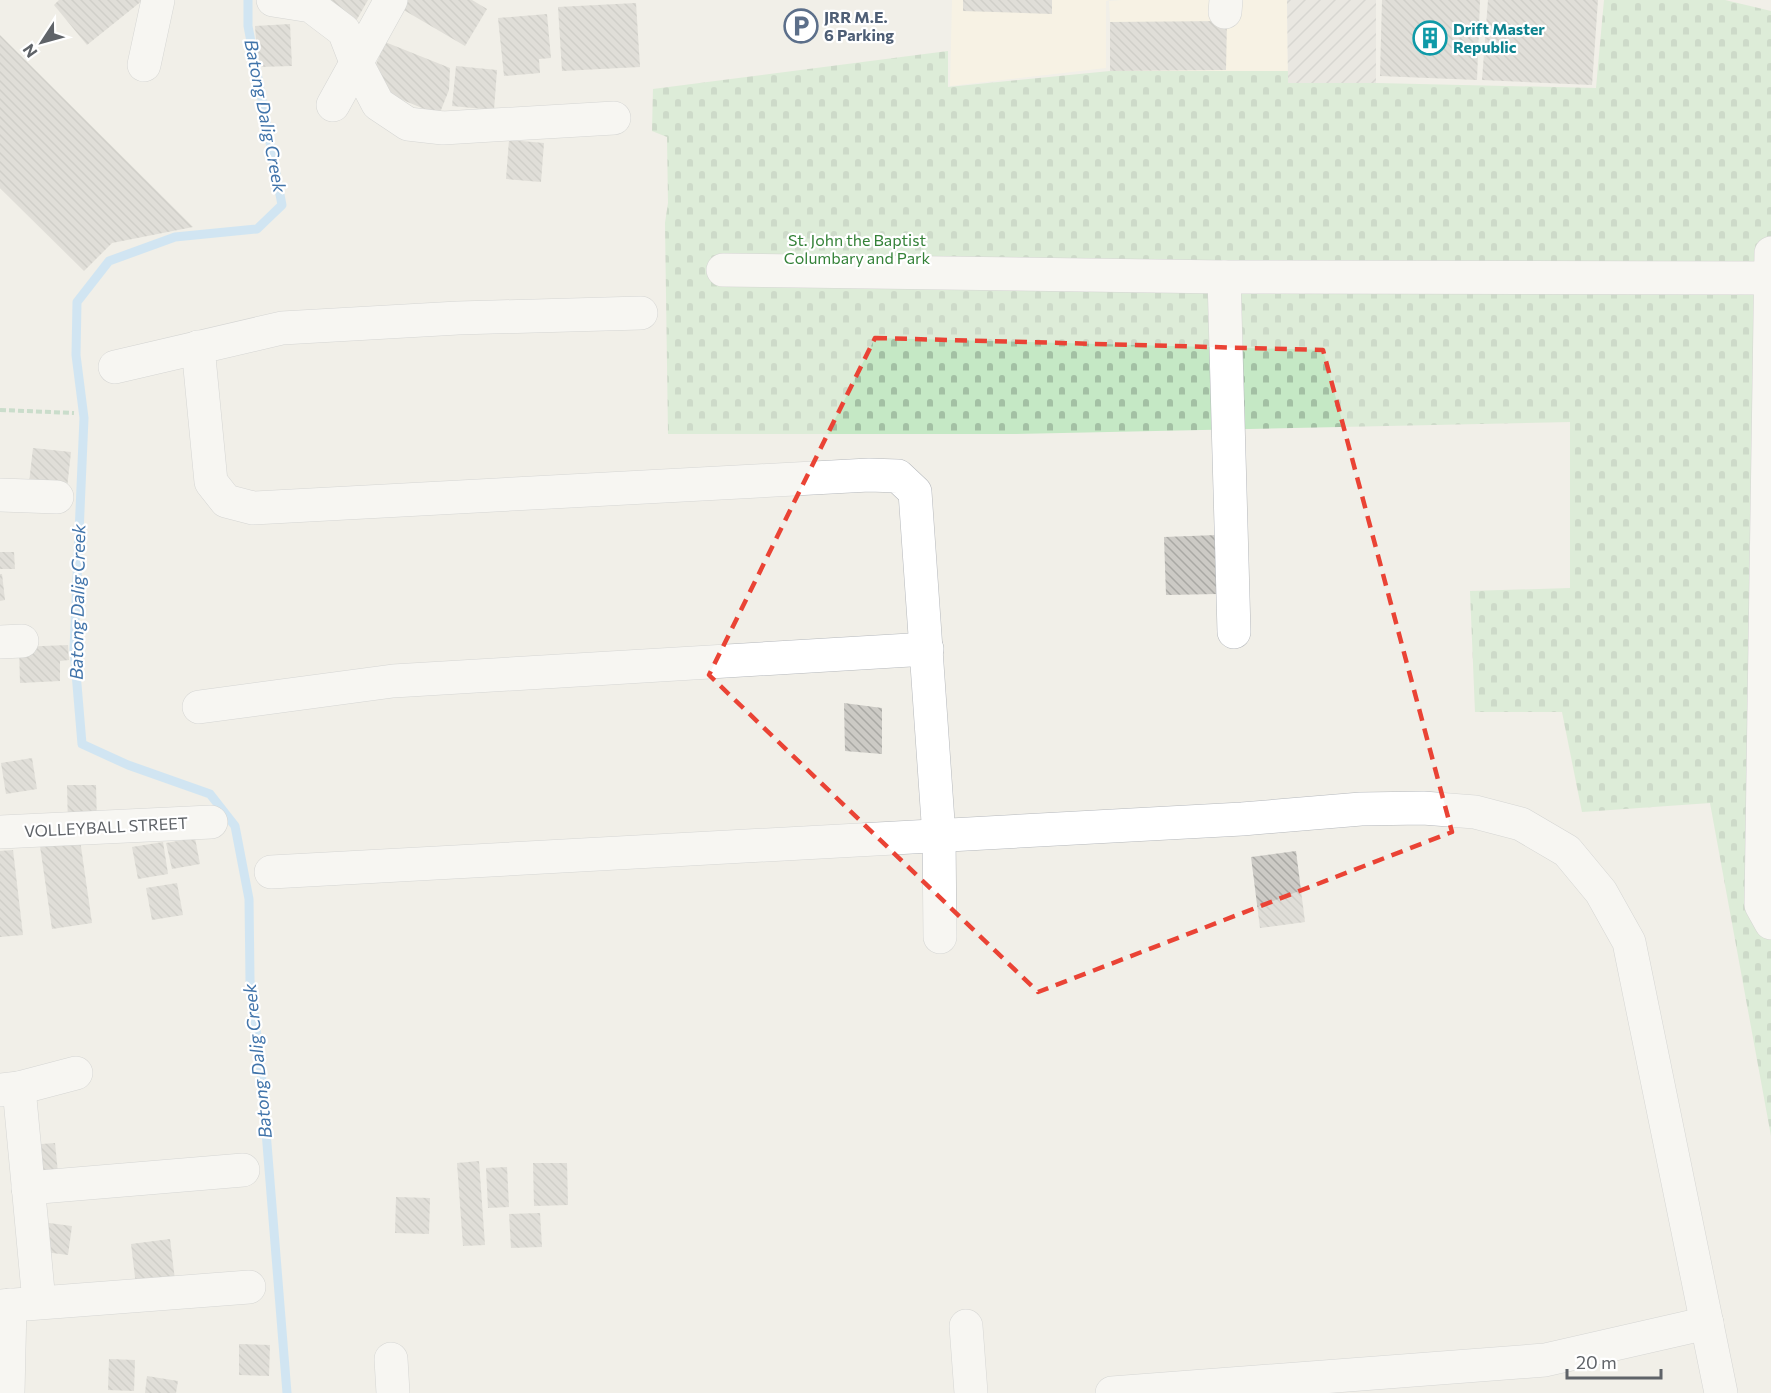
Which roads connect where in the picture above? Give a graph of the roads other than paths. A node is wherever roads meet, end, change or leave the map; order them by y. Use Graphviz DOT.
graph roads {
  1 [pos="158,0"];
  2 [pos="273,0"];
  3 [pos="392,0"];
  4 [pos="356,62"];
  5 [pos="144,65"];
  6 [pos="333,105"];
  7 [pos="614,118"];
  8 [pos="1771,253"];
  9 [pos="723,270"];
  10 [pos="1224,278"];
  11 [pos="1771,278"];
  12 [pos="641,313"];
  13 [pos="198,347"];
  14 [pos="115,367"];
  15 [pos="1770,437"];
  16 [pos="0,495"];
  17 [pos="57,497"];
  18 [pos="1234,632"];
  19 [pos="927,649"];
  20 [pos="1768,693"];
  21 [pos="200,707"];
  22 [pos="212,822"];
  23 [pos="0,832"];
  24 [pos="939,836"];
  25 [pos="270,872"];
  26 [pos="1771,923"];
  27 [pos="940,937"];
  28 [pos="76,1073"];
  29 [pos="9,1089"];
  30 [pos="243,1170"];
  31 [pos="28,1188"];
  32 [pos="249,1287"];
  33 [pos="16,1304"];
  34 [pos="1707,1323"];
  35 [pos="966,1326"];
  36 [pos="391,1359"];
  37 [pos="1224,1388"];
  38 [pos="8,1393"];
  39 [pos="393,1393"];
  40 [pos="971,1393"];
  41 [pos="1112,1393"];
  42 [pos="1721,1393"];
  1 -- 5 [label="street"];
  2 -- 4 [label="street"];
  3 -- 4 [label="street"];
  4 -- 6 [label="street"];
  4 -- 7 [label="street"];
  8 -- 11 [label="street"];
  9 -- 10 [label="street"];
  10 -- 11 [label="street"];
  10 -- 18 [label="street"];
  11 -- 15 [label="street"];
  12 -- 13 [label="street"];
  13 -- 14 [label="street"];
  13 -- 19 [label="street"];
  15 -- 20 [label="street"];
  16 -- 17 [label="street"];
  19 -- 21 [label="street"];
  19 -- 24 [label="street"];
  20 -- 26 [label="street"];
  22 -- 23 [label="street, VOLLEYBALL STREET"];
  24 -- 25 [label="street"];
  24 -- 27 [label="street"];
  24 -- 34 [label="street"];
  28 -- 29 [label="street"];
  29 -- 31 [label="street"];
  30 -- 31 [label="street"];
  31 -- 33 [label="street"];
  32 -- 33 [label="street"];
  33 -- 38 [label="street"];
  34 -- 37 [label="street"];
  34 -- 42 [label="street"];
  35 -- 40 [label="street"];
  36 -- 39 [label="street"];
  37 -- 41 [label="street"];
}
